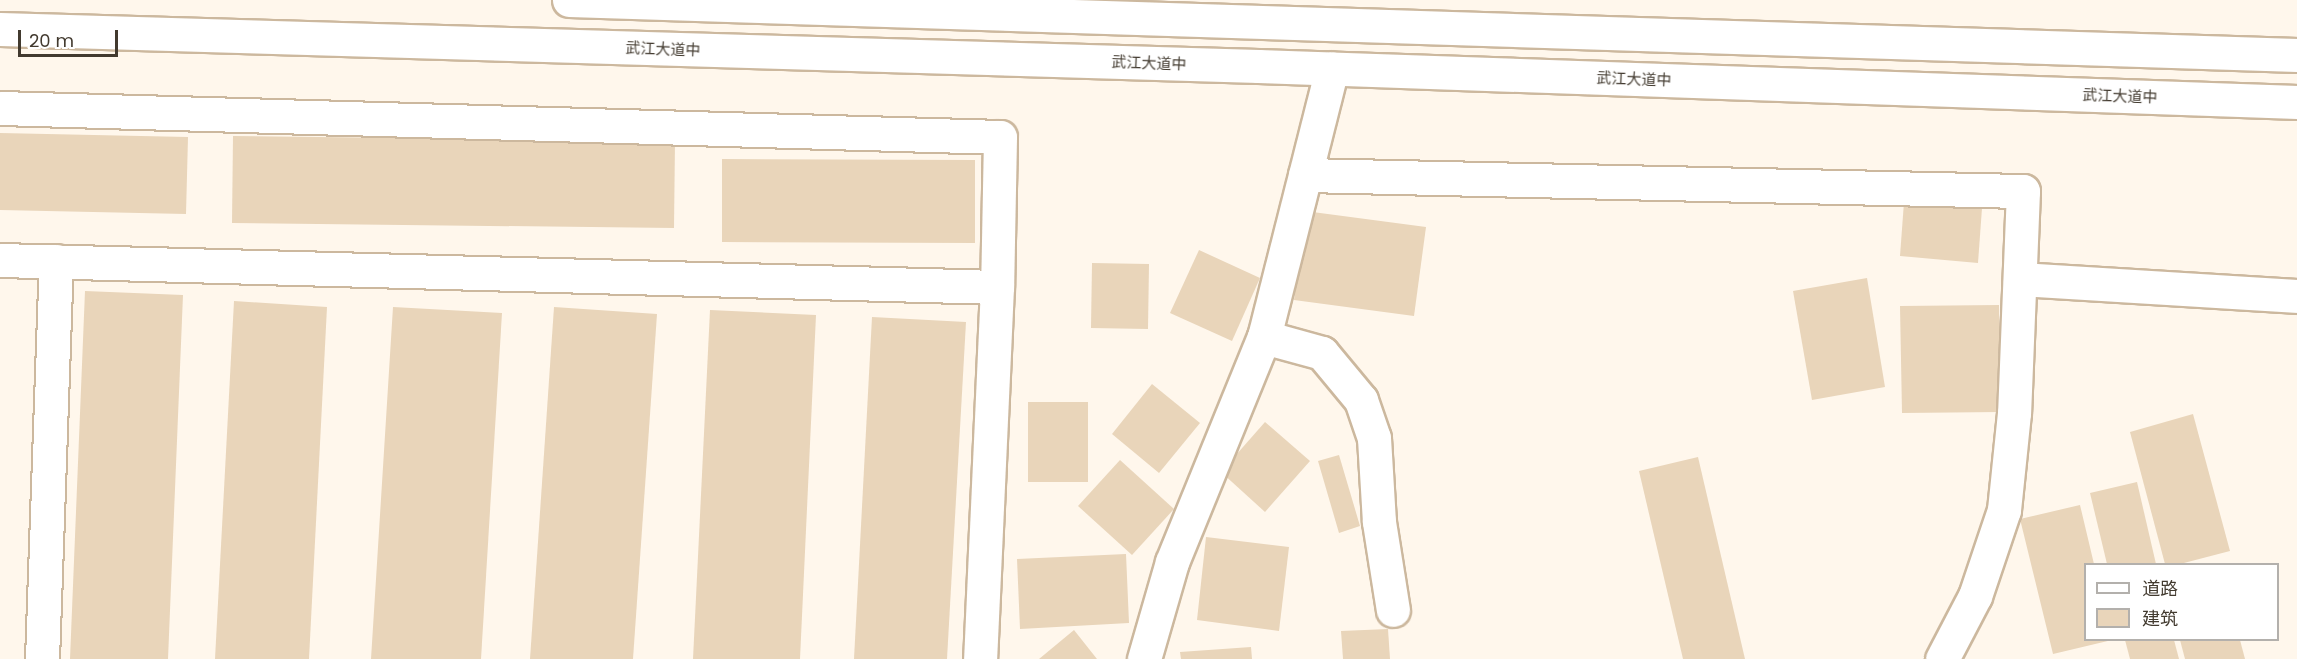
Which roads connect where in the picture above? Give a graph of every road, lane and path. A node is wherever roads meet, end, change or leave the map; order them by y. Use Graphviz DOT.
graph roads {
  1 [pos="569,0"];
  2 [pos="0,29"];
  3 [pos="2297,55"];
  4 [pos="1332,68"];
  5 [pos="2297,102"];
  6 [pos="0,108"];
  7 [pos="1305,175"];
  8 [pos="0,260"];
  9 [pos="56,261"];
  10 [pos="2020,279"];
  11 [pos="997,286"];
  12 [pos="2297,296"];
  13 [pos="1264,337"];
  14 [pos="1393,610"];
  15 [pos="42,659"];
  16 [pos="980,659"];
  17 [pos="1144,659"];
  18 [pos="1942,659"];
  1 -- 3 [label="street"];
  2 -- 4 [label="street, 武江大道中"];
  4 -- 5 [label="street, 武江大道中"];
  4 -- 7 [label="street"];
  6 -- 11 [label="street"];
  7 -- 10 [label="street"];
  7 -- 13 [label="street"];
  8 -- 9 [label="street"];
  9 -- 11 [label="street"];
  9 -- 15 [label="street"];
  10 -- 12 [label="street"];
  10 -- 18 [label="street"];
  11 -- 16 [label="street"];
  13 -- 14 [label="street"];
  13 -- 17 [label="street"];
}
